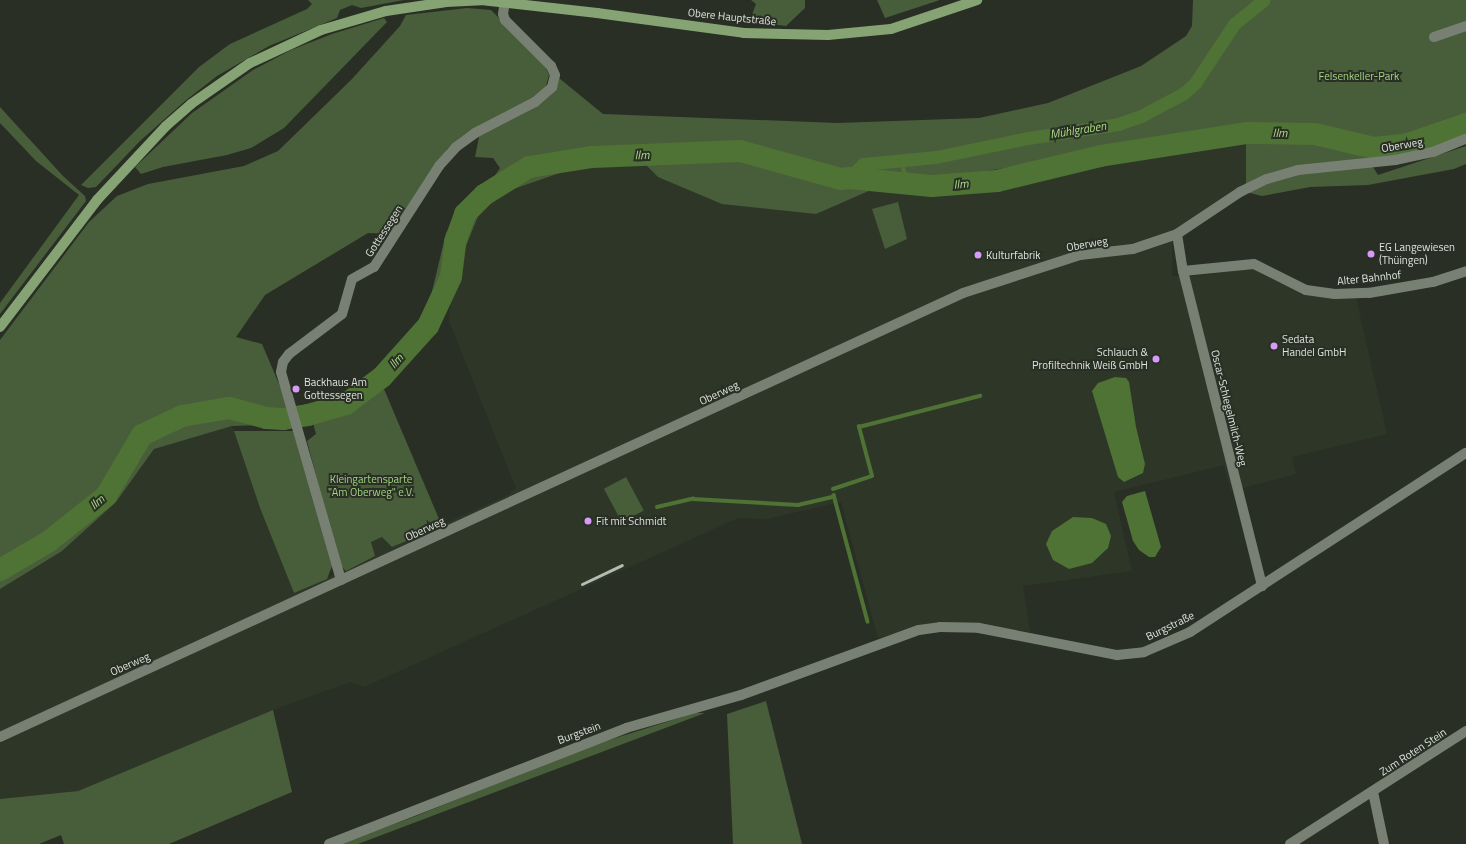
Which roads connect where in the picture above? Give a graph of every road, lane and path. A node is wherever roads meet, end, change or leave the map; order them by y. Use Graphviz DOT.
graph roads {
  1 [pos="481,0"];
  2 [pos="977,0"];
  3 [pos="505,2"];
  4 [pos="1466,26"];
  5 [pos="1434,38"];
  6 [pos="1466,139"];
  7 [pos="1177,234"];
  8 [pos="1183,271"];
  9 [pos="1466,271"];
  10 [pos="0,327"];
  11 [pos="1466,453"];
  12 [pos="340,580"];
  13 [pos="1262,586"];
  14 [pos="842,656"];
  15 [pos="1466,731"];
  16 [pos="0,737"];
  17 [pos="1373,792"];
  18 [pos="329,844"];
  19 [pos="1290,844"];
  20 [pos="1384,844"];
  1 -- 3 [label="main road, Obere Hauptstraße"];
  1 -- 10 [label="main road, Obere Hauptstraße"];
  2 -- 3 [label="main road, Obere Hauptstraße"];
  3 -- 12 [label="street, Gottessegen"];
  4 -- 5 [label="street"];
  6 -- 7 [label="street, Oberweg"];
  7 -- 8 [label="street, Oscar-Schlegelmilch-Weg"];
  7 -- 12 [label="street, Oberweg"];
  8 -- 9 [label="street, Alter Bahnhof"];
  8 -- 13 [label="street, Oscar-Schlegelmilch-Weg"];
  11 -- 13 [label="street, Burgstraße"];
  12 -- 16 [label="street, Oberweg"];
  13 -- 14 [label="street, Burgstraße"];
  14 -- 18 [label="street, Burgstein"];
  15 -- 17 [label="street, Zum Roten Stein"];
  17 -- 19 [label="street, Zum Roten Stein"];
  17 -- 20 [label="street"];
}
